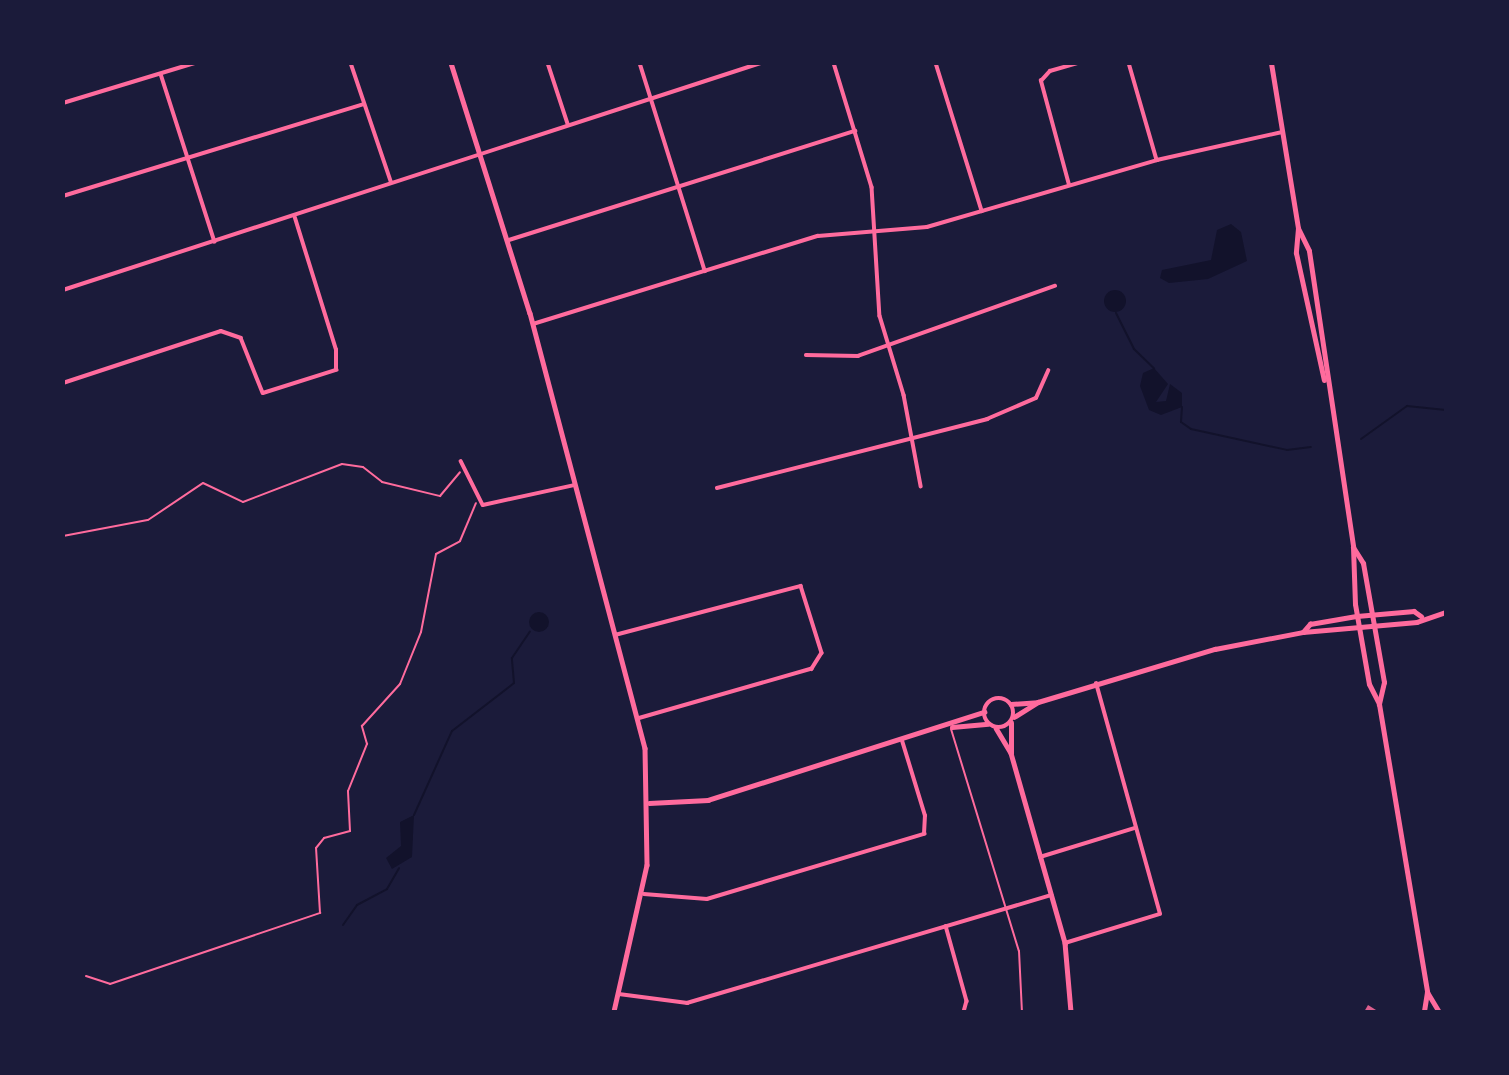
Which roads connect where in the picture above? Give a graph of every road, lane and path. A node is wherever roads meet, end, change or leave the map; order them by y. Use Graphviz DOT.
graph roads {
  1 [pos="195,63"];
  2 [pos="351,63"];
  3 [pos="451,63"];
  4 [pos="548,63"];
  5 [pos="640,63"];
  6 [pos="736,63"];
  7 [pos="761,63"];
  8 [pos="834,63"];
  9 [pos="936,63"];
  10 [pos="1078,63"];
  11 [pos="1129,63"];
  12 [pos="1271,63"];
  13 [pos="738,70"];
  14 [pos="162,74"];
  15 [pos="651,99"];
  16 [pos="63,103"];
  17 [pos="363,104"];
  18 [pos="568,124"];
  19 [pos="855,131"];
  20 [pos="1282,132"];
  21 [pos="480,151"];
  22 [pos="188,157"];
  23 [pos="1157,160"];
  24 [pos="391,181"];
  25 [pos="1069,185"];
  26 [pos="678,187"];
  27 [pos="63,196"];
  28 [pos="982,211"];
  29 [pos="295,218"];
  30 [pos="1298,229"];
  31 [pos="874,230"];
  32 [pos="509,240"];
  33 [pos="215,242"];
  34 [pos="705,271"];
  35 [pos="1055,286"];
  36 [pos="63,290"];
  37 [pos="533,324"];
  38 [pos="888,346"];
  39 [pos="806,355"];
  40 [pos="1048,371"];
  41 [pos="63,383"];
  42 [pos="1325,383"];
  43 [pos="913,437"];
  44 [pos="461,461"];
  45 [pos="575,485"];
  46 [pos="921,486"];
  47 [pos="717,488"];
  48 [pos="479,500"];
  49 [pos="63,536"];
  50 [pos="1353,547"];
  51 [pos="1446,612"];
  52 [pos="1371,615"];
  53 [pos="1357,616"];
  54 [pos="1421,616"];
  55 [pos="1373,628"];
  56 [pos="1359,630"];
  57 [pos="1303,632"];
  58 [pos="615,635"];
  59 [pos="1096,684"];
  60 [pos="1038,702"];
  61 [pos="1011,704"];
  62 [pos="1379,704"];
  63 [pos="984,712"];
  64 [pos="1014,716"];
  65 [pos="638,719"];
  66 [pos="1011,723"];
  67 [pos="989,724"];
  68 [pos="951,727"];
  69 [pos="996,728"];
  70 [pos="902,741"];
  71 [pos="1011,753"];
  72 [pos="649,803"];
  73 [pos="1135,828"];
  74 [pos="1040,857"];
  75 [pos="644,894"];
  76 [pos="1051,895"];
  77 [pos="1007,908"];
  78 [pos="946,926"];
  79 [pos="1065,943"];
  80 [pos="86,976"];
  81 [pos="1427,992"];
  82 [pos="619,994"];
  83 [pos="614,1012"];
  84 [pos="964,1012"];
  85 [pos="1022,1012"];
  86 [pos="1071,1012"];
  87 [pos="1424,1012"];
  88 [pos="1438,1012"];
  1 -- 14 [label="street"];
  2 -- 17 [label="street"];
  3 -- 21 [label="street"];
  4 -- 18 [label="street"];
  5 -- 15 [label="street"];
  6 -- 13 [label="street"];
  7 -- 13 [label="street"];
  8 -- 19 [label="street"];
  9 -- 28 [label="street"];
  10 -- 25 [label="street"];
  11 -- 23 [label="street"];
  12 -- 20 [label="main road"];
  13 -- 15 [label="street"];
  14 -- 16 [label="street"];
  14 -- 22 [label="street"];
  15 -- 18 [label="street"];
  15 -- 26 [label="street"];
  17 -- 22 [label="street"];
  17 -- 24 [label="street"];
  18 -- 21 [label="street"];
  19 -- 26 [label="street"];
  19 -- 31 [label="street"];
  20 -- 23 [label="street"];
  20 -- 30 [label="main road"];
  21 -- 24 [label="street"];
  21 -- 32 [label="street"];
  22 -- 27 [label="street"];
  22 -- 33 [label="street"];
  23 -- 25 [label="street"];
  24 -- 29 [label="street"];
  25 -- 28 [label="street"];
  26 -- 32 [label="street"];
  26 -- 34 [label="street"];
  28 -- 31 [label="street"];
  29 -- 33 [label="street"];
  29 -- 41 [label="street"];
  30 -- 42 [label="main road"];
  30 -- 42 [label="main road"];
  31 -- 34 [label="street"];
  31 -- 38 [label="street"];
  32 -- 37 [label="street"];
  33 -- 36 [label="street"];
  34 -- 37 [label="street"];
  35 -- 38 [label="street"];
  37 -- 45 [label="street"];
  38 -- 39 [label="street"];
  38 -- 43 [label="street"];
  40 -- 43 [label="street"];
  42 -- 50 [label="main road"];
  43 -- 46 [label="street"];
  43 -- 47 [label="street"];
  44 -- 48 [label="street"];
  44 -- 49 [label="path"];
  45 -- 48 [label="street"];
  45 -- 58 [label="street"];
  48 -- 80 [label="path"];
  50 -- 52 [label="main road"];
  50 -- 53 [label="main road"];
  51 -- 54 [label="street"];
  52 -- 53 [label="street"];
  52 -- 54 [label="street"];
  52 -- 55 [label="main road"];
  53 -- 56 [label="main road"];
  53 -- 57 [label="street"];
  54 -- 55 [label="street"];
  55 -- 56 [label="street"];
  55 -- 62 [label="main road"];
  56 -- 57 [label="street"];
  56 -- 62 [label="main road"];
  57 -- 59 [label="street"];
  58 -- 65 [label="street"];
  58 -- 65 [label="street"];
  59 -- 60 [label="street"];
  59 -- 73 [label="street"];
  60 -- 61 [label="street"];
  60 -- 64 [label="street"];
  61 -- 63 [label="street"];
  61 -- 64 [label="street"];
  62 -- 81 [label="main road"];
  63 -- 67 [label="street"];
  63 -- 68 [label="street"];
  64 -- 66 [label="street"];
  65 -- 72 [label="street"];
  66 -- 69 [label="street"];
  66 -- 71 [label="street"];
  67 -- 68 [label="street"];
  67 -- 69 [label="street"];
  68 -- 70 [label="street"];
  68 -- 77 [label="lane"];
  69 -- 71 [label="street"];
  70 -- 72 [label="street"];
  70 -- 75 [label="street"];
  71 -- 74 [label="street"];
  72 -- 75 [label="street"];
  73 -- 74 [label="street"];
  73 -- 79 [label="street"];
  74 -- 76 [label="street"];
  75 -- 82 [label="street"];
  76 -- 77 [label="street"];
  76 -- 79 [label="street"];
  77 -- 78 [label="street"];
  77 -- 85 [label="lane"];
  78 -- 82 [label="street"];
  78 -- 84 [label="street"];
  79 -- 86 [label="street"];
  81 -- 87 [label="main road"];
  81 -- 88 [label="main road"];
  82 -- 83 [label="street"];
}
